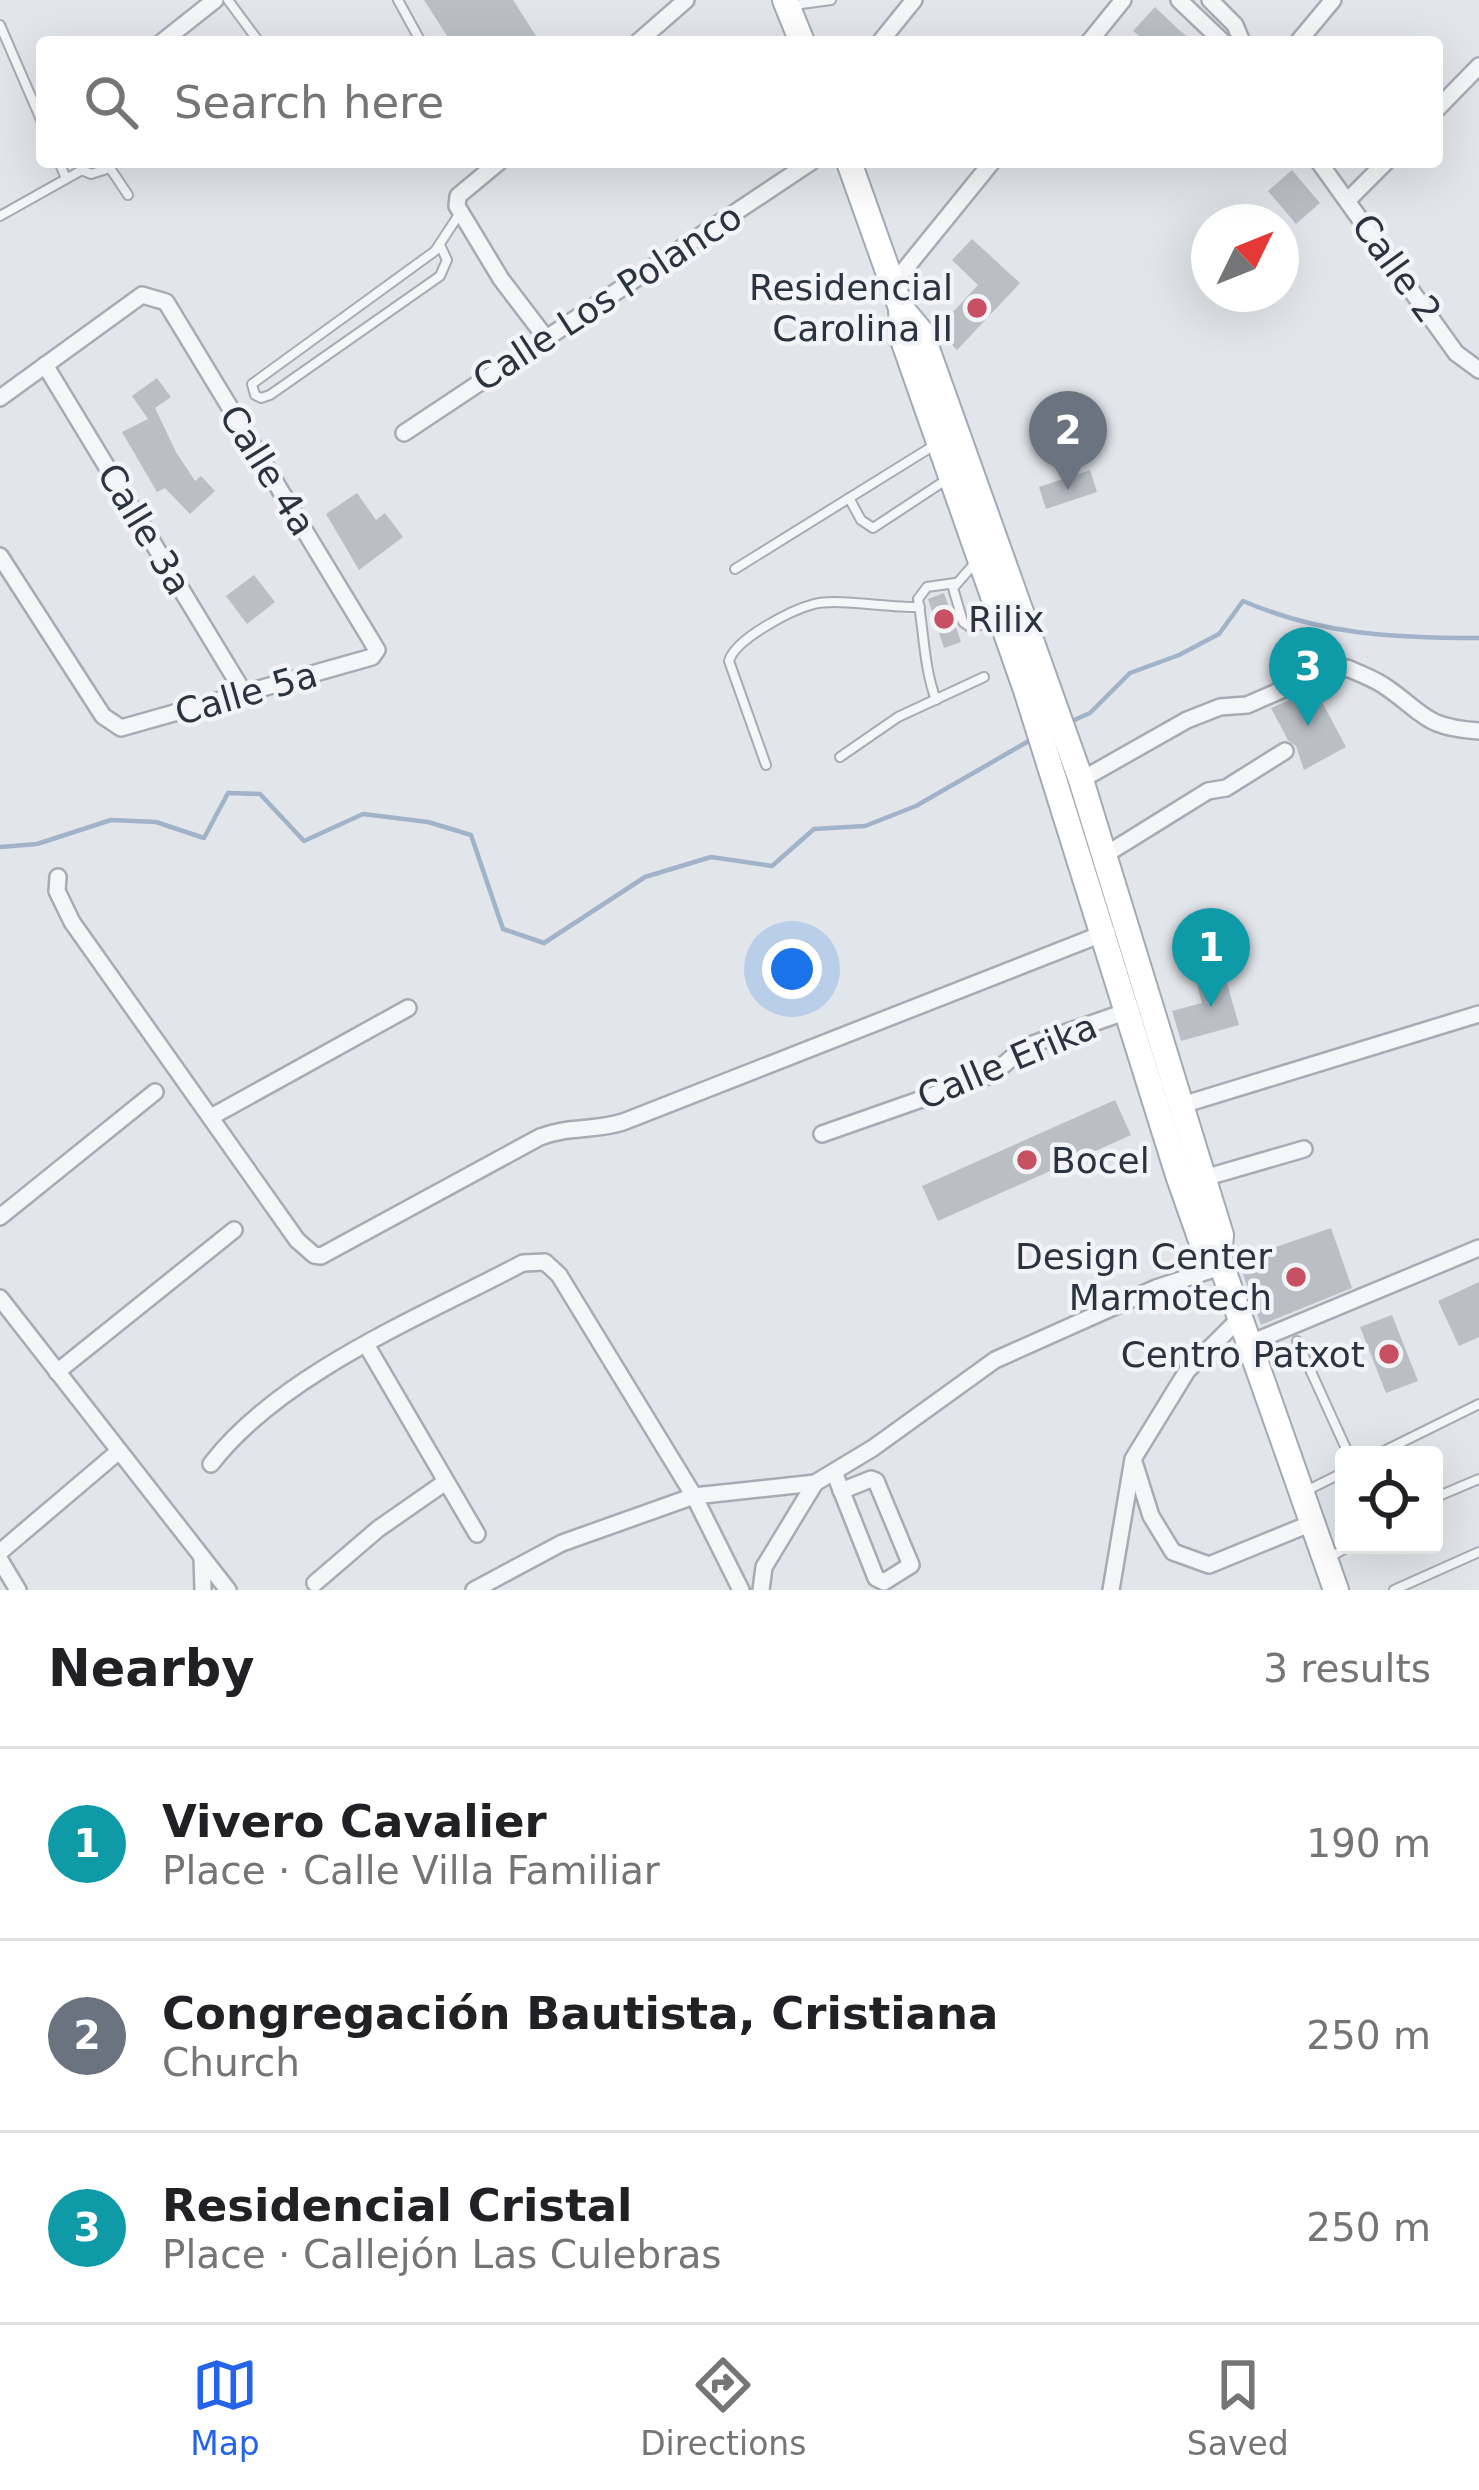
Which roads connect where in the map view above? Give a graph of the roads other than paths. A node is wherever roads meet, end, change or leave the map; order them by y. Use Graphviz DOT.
graph roads {
  1 [pos="215,0"];
  2 [pos="229,0"];
  3 [pos="398,0"];
  4 [pos="686,0"];
  5 [pos="831,0"];
  6 [pos="914,0"];
  7 [pos="1124,0"];
  8 [pos="1179,0"];
  9 [pos="1210,0"];
  10 [pos="1333,0"];
  11 [pos="786,3"];
  12 [pos="0,25"];
  13 [pos="170,36"];
  14 [pos="255,36"];
  15 [pos="418,36"];
  16 [pos="645,36"];
  17 [pos="800,36"];
  18 [pos="885,36"];
  19 [pos="1094,36"];
  20 [pos="1217,36"];
  21 [pos="1239,36"];
  22 [pos="1303,36"];
  23 [pos="1479,66"];
  24 [pos="1443,103"];
  25 [pos="36,108"];
  26 [pos="62,168"];
  27 [pos="492,168"];
  28 [pos="803,168"];
  29 [pos="851,168"];
  30 [pos="988,168"];
  31 [pos="1324,168"];
  32 [pos="1380,168"];
  33 [pos="65,176"];
  34 [pos="128,195"];
  35 [pos="1348,200"];
  36 [pos="460,212"];
  37 [pos="0,216"];
  38 [pos="440,245"];
  39 [pos="897,296"];
  40 [pos="546,338"];
  41 [pos="46,365"];
  42 [pos="1479,370"];
  43 [pos="0,398"];
  44 [pos="404,433"];
  45 [pos="940,442"];
  46 [pos="950,477"];
  47 [pos="849,498"];
  48 [pos="0,556"];
  49 [pos="980,558"];
  50 [pos="735,569"];
  51 [pos="955,583"];
  52 [pos="920,607"];
  53 [pos="1002,620"];
  54 [pos="377,650"];
  55 [pos="984,677"];
  56 [pos="1037,685"];
  57 [pos="244,694"];
  58 [pos="936,700"];
  59 [pos="1479,731"];
  60 [pos="1285,752"];
  61 [pos="840,757"];
  62 [pos="766,765"];
  63 [pos="1078,774"];
  64 [pos="1105,855"];
  65 [pos="58,877"];
  66 [pos="1127,926"];
  67 [pos="1102,934"];
  68 [pos="408,1008"];
  69 [pos="1125,1012"];
  70 [pos="1479,1014"];
  71 [pos="155,1092"];
  72 [pos="1182,1105"];
  73 [pos="211,1117"];
  74 [pos="822,1135"];
  75 [pos="1304,1149"];
  76 [pos="1204,1178"];
  77 [pos="0,1217"];
  78 [pos="234,1230"];
  79 [pos="1479,1248"];
  80 [pos="1221,1262"];
  81 [pos="0,1298"];
  82 [pos="1240,1318"];
  83 [pos="1298,1341"];
  84 [pos="1248,1344"];
  85 [pos="367,1346"];
  86 [pos="57,1372"];
  87 [pos="1479,1404"];
  88 [pos="1345,1446"];
  89 [pos="1394,1446"];
  90 [pos="119,1450"];
  91 [pos="1133,1459"];
  92 [pos="211,1464"];
  93 [pos="834,1472"];
  94 [pos="1335,1476"];
  95 [pos="1479,1479"];
  96 [pos="444,1483"];
  97 [pos="815,1483"];
  98 [pos="841,1491"];
  99 [pos="1301,1493"];
  100 [pos="1443,1494"];
  101 [pos="694,1496"];
  102 [pos="1312,1523"];
  103 [pos="477,1534"];
  104 [pos="1479,1552"];
  105 [pos="1335,1554"];
  106 [pos="0,1556"];
  107 [pos="202,1557"];
  108 [pos="1325,1559"];
  109 [pos="315,1583"];
  110 [pos="18,1590"];
  111 [pos="203,1590"];
  112 [pos="228,1590"];
  113 [pos="474,1590"];
  114 [pos="741,1590"];
  115 [pos="761,1590"];
  116 [pos="1111,1590"];
  117 [pos="1336,1590"];
  118 [pos="1394,1590"];
  1 -- 13 [label="street"];
  2 -- 14 [label="lane"];
  3 -- 15 [label="lane"];
  4 -- 16 [label="street"];
  5 -- 11 [label="lane"];
  6 -- 18 [label="street"];
  7 -- 19 [label="street"];
  8 -- 20 [label="street"];
  9 -- 21 [label="street"];
  10 -- 22 [label="street"];
  11 -- 17 [label="main road"];
  12 -- 25 [label="lane"];
  23 -- 24 [label="street"];
  26 -- 33 [label="lane"];
  27 -- 36 [label="street"];
  28 -- 40 [label="street, Calle Los Polanco"];
  29 -- 39 [label="main road"];
  30 -- 39 [label="street"];
  31 -- 35 [label="street, Calle 2"];
  32 -- 35 [label="street"];
  33 -- 34 [label="lane"];
  33 -- 37 [label="lane"];
  35 -- 42 [label="street, Calle 2"];
  36 -- 38 [label="lane"];
  36 -- 40 [label="street"];
  38 -- 38 [label="lane"];
  39 -- 45 [label="main road"];
  39 -- 56 [label="main road"];
  40 -- 44 [label="street, Calle Los Polanco"];
  41 -- 43 [label="street"];
  41 -- 54 [label="street, Calle 4a"];
  41 -- 57 [label="street, Calle 3a"];
  45 -- 46 [label="main road"];
  45 -- 47 [label="lane"];
  46 -- 47 [label="lane"];
  46 -- 49 [label="main road"];
  47 -- 50 [label="lane"];
  48 -- 57 [label="street, Calle 5a"];
  49 -- 51 [label="lane"];
  49 -- 53 [label="main road"];
  51 -- 52 [label="lane"];
  51 -- 53 [label="lane"];
  52 -- 58 [label="lane"];
  52 -- 62 [label="lane"];
  53 -- 56 [label="main road"];
  54 -- 57 [label="street, Calle 5a"];
  55 -- 58 [label="lane"];
  56 -- 63 [label="main road"];
  56 -- 67 [label="main road"];
  58 -- 61 [label="lane"];
  59 -- 63 [label="street"];
  60 -- 64 [label="street"];
  63 -- 64 [label="main road"];
  64 -- 66 [label="main road"];
  65 -- 73 [label="street"];
  66 -- 67 [label="street"];
  66 -- 72 [label="main road"];
  67 -- 69 [label="main road"];
  67 -- 73 [label="street"];
  68 -- 73 [label="street"];
  69 -- 74 [label="street, Calle Erika"];
  69 -- 80 [label="main road"];
  70 -- 72 [label="street"];
  71 -- 77 [label="street"];
  72 -- 76 [label="main road"];
  75 -- 76 [label="street"];
  76 -- 80 [label="main road"];
  78 -- 86 [label="street"];
  79 -- 84 [label="street"];
  80 -- 82 [label="main road"];
  80 -- 93 [label="street"];
  81 -- 86 [label="street"];
  82 -- 84 [label="main road"];
  82 -- 91 [label="street"];
  83 -- 88 [label="lane"];
  84 -- 99 [label="main road"];
  85 -- 92 [label="street"];
  85 -- 96 [label="street"];
  85 -- 101 [label="street"];
  86 -- 90 [label="street"];
  87 -- 89 [label="lane"];
  90 -- 106 [label="street"];
  90 -- 107 [label="street"];
  91 -- 102 [label="street"];
  91 -- 116 [label="street"];
  93 -- 97 [label="street"];
  93 -- 98 [label="street"];
  94 -- 99 [label="lane"];
  95 -- 100 [label="lane"];
  96 -- 103 [label="street"];
  96 -- 109 [label="street"];
  97 -- 101 [label="street"];
  97 -- 115 [label="street"];
  98 -- 98 [label="street"];
  99 -- 102 [label="main road"];
  101 -- 113 [label="street"];
  101 -- 114 [label="street"];
  102 -- 108 [label="main road"];
  104 -- 118 [label="lane"];
  105 -- 108 [label="lane"];
  106 -- 110 [label="street"];
  107 -- 111 [label="street"];
  107 -- 112 [label="street"];
  108 -- 117 [label="main road"];
}
